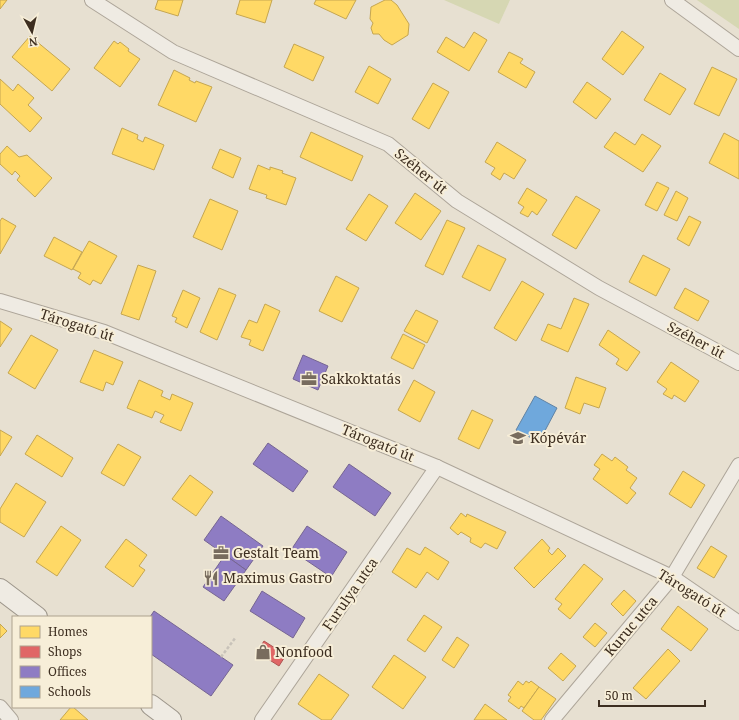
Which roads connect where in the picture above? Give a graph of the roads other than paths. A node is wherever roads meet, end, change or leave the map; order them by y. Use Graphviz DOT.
graph roads {
  1 [pos="92,0"];
  2 [pos="672,0"];
  3 [pos="739,49"];
  4 [pos="0,301"];
  5 [pos="739,363"];
  6 [pos="739,465"];
  7 [pos="437,467"];
  8 [pos="672,577"];
  9 [pos="0,589"];
  10 [pos="36,616"];
  11 [pos="739,623"];
  12 [pos="152,706"];
  13 [pos="0,707"];
  14 [pos="11,720"];
  15 [pos="171,720"];
  16 [pos="262,720"];
  17 [pos="552,720"];
  1 -- 5 [label="street, Széher út"];
  2 -- 3 [label="street"];
  4 -- 7 [label="street, Tárogató út"];
  6 -- 8 [label="street, Kuruc utca"];
  7 -- 8 [label="street, Tárogató út"];
  7 -- 16 [label="street, Furulya utca"];
  8 -- 11 [label="street, Tárogató út"];
  8 -- 17 [label="street, Kuruc utca"];
  9 -- 10 [label="main road"];
  12 -- 15 [label="main road"];
  13 -- 14 [label="street"];
}
